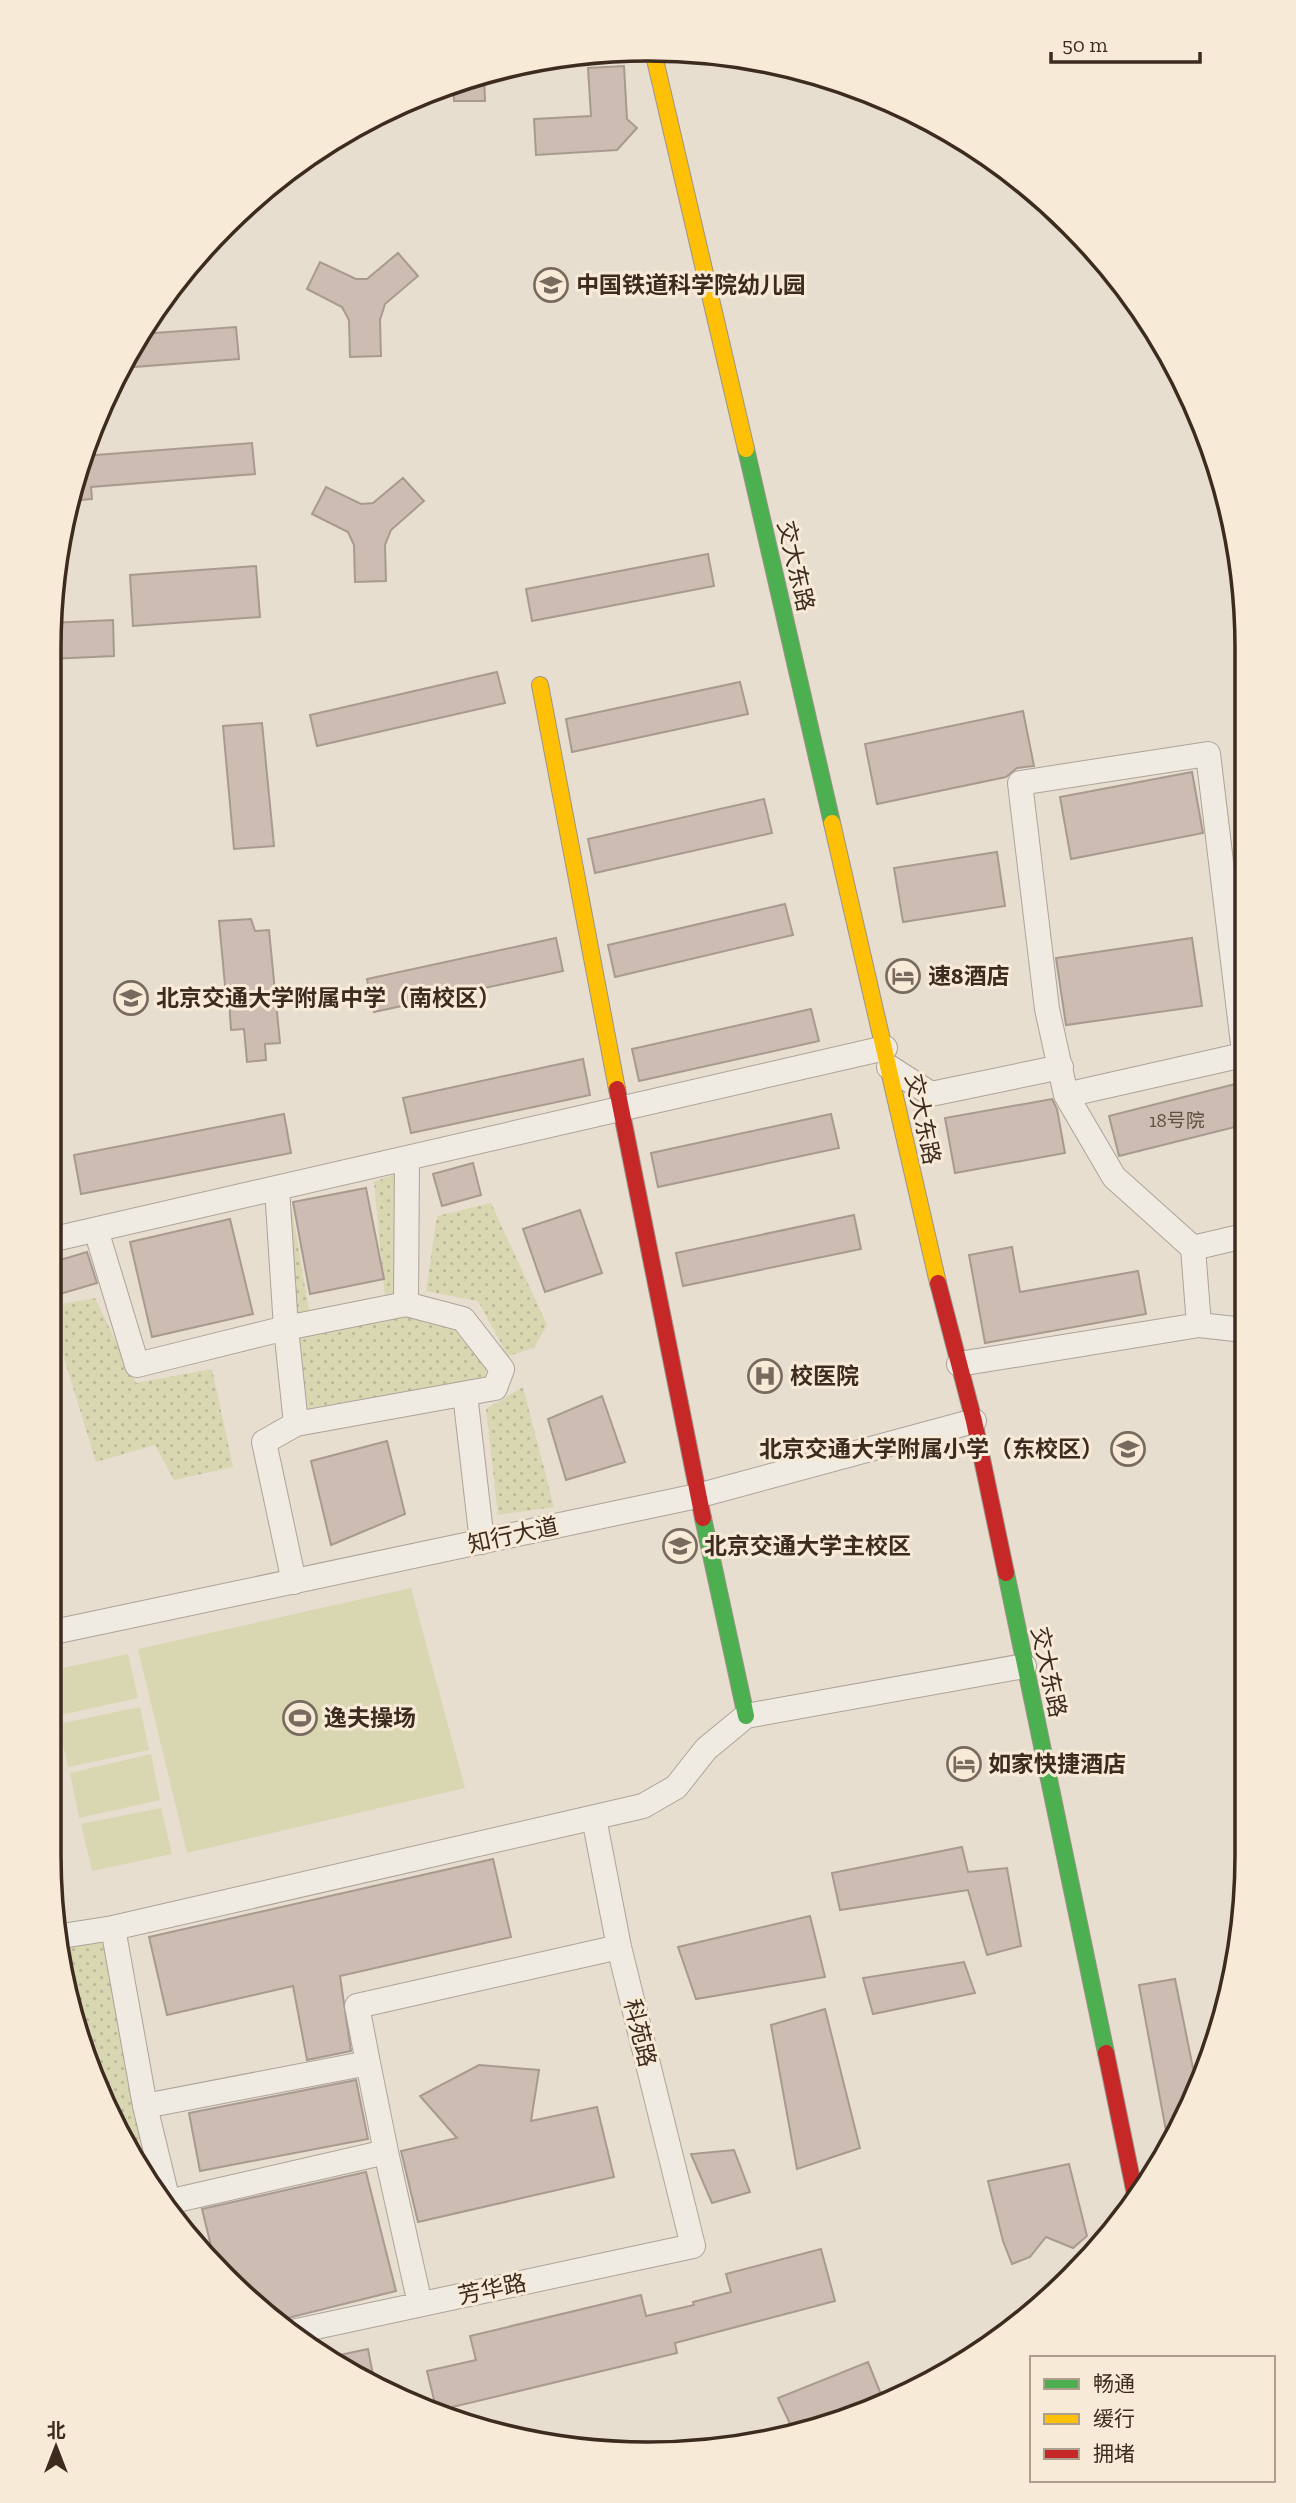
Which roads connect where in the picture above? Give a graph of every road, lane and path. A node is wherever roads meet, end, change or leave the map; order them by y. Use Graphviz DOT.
graph roads {
  1 [pos="655,61"];
  2 [pos="540,685"];
  3 [pos="1235,978"];
  4 [pos="887,1057"];
  5 [pos="1235,1057"];
  6 [pos="1061,1067"];
  7 [pos="1066,1095"];
  8 [pos="619,1108"];
  9 [pos="407,1158"];
  10 [pos="277,1188"];
  11 [pos="96,1230"];
  12 [pos="61,1238"];
  13 [pos="1235,1239"];
  14 [pos="1193,1248"];
  15 [pos="406,1304"];
  16 [pos="1199,1325"];
  17 [pos="286,1328"];
  18 [pos="1235,1330"];
  19 [pos="958,1364"];
  20 [pos="465,1394"];
  21 [pos="974,1421"];
  22 [pos="296,1424"];
  23 [pos="697,1496"];
  24 [pos="482,1542"];
  25 [pos="293,1582"];
  26 [pos="61,1630"];
  27 [pos="1024,1666"];
  28 [pos="746,1716"];
  29 [pos="594,1818"];
  30 [pos="113,1928"];
  31 [pos="67,1935"];
  32 [pos="618,1947"];
  33 [pos="368,2063"];
  34 [pos="145,2106"];
  35 [pos="142,2141"];
  36 [pos="386,2151"];
  37 [pos="155,2172"];
  38 [pos="1133,2185"];
  39 [pos="179,2208"];
  40 [pos="693,2246"];
  41 [pos="419,2304"];
  42 [pos="303,2330"];
  1 -- 4 [label="street, 交大东路"];
  2 -- 8 [label="street"];
  3 -- 6 [label="street"];
  4 -- 6 [label="street"];
  4 -- 8 [label="street"];
  4 -- 19 [label="street, 交大东路"];
  5 -- 7 [label="street"];
  6 -- 7 [label="street"];
  7 -- 14 [label="street"];
  8 -- 9 [label="street"];
  8 -- 23 [label="street"];
  9 -- 10 [label="street"];
  9 -- 15 [label="street"];
  10 -- 11 [label="street"];
  10 -- 17 [label="street"];
  11 -- 12 [label="street"];
  11 -- 17 [label="street"];
  13 -- 14 [label="street"];
  14 -- 16 [label="street"];
  15 -- 17 [label="street"];
  15 -- 20 [label="street"];
  16 -- 18 [label="street"];
  16 -- 19 [label="street"];
  17 -- 22 [label="street"];
  19 -- 21 [label="street, 交大东路"];
  20 -- 22 [label="street"];
  20 -- 24 [label="street"];
  21 -- 23 [label="street, 知行大道"];
  21 -- 27 [label="street, 交大东路"];
  22 -- 25 [label="street"];
  23 -- 24 [label="street, 知行大道"];
  23 -- 28 [label="street"];
  24 -- 25 [label="street, 知行大道"];
  25 -- 26 [label="street, 知行大道"];
  27 -- 28 [label="street"];
  27 -- 38 [label="street, 交大东路"];
  28 -- 29 [label="street"];
  29 -- 30 [label="street"];
  29 -- 32 [label="street, 科苑路"];
  30 -- 31 [label="street"];
  30 -- 34 [label="street"];
  32 -- 33 [label="street"];
  32 -- 40 [label="street, 科苑路"];
  33 -- 34 [label="street"];
  33 -- 36 [label="street"];
  34 -- 35 [label="street"];
  35 -- 37 [label="street"];
  36 -- 39 [label="street"];
  36 -- 41 [label="street"];
  40 -- 41 [label="street, 芳华路"];
  41 -- 42 [label="street, 芳华路"];
}
